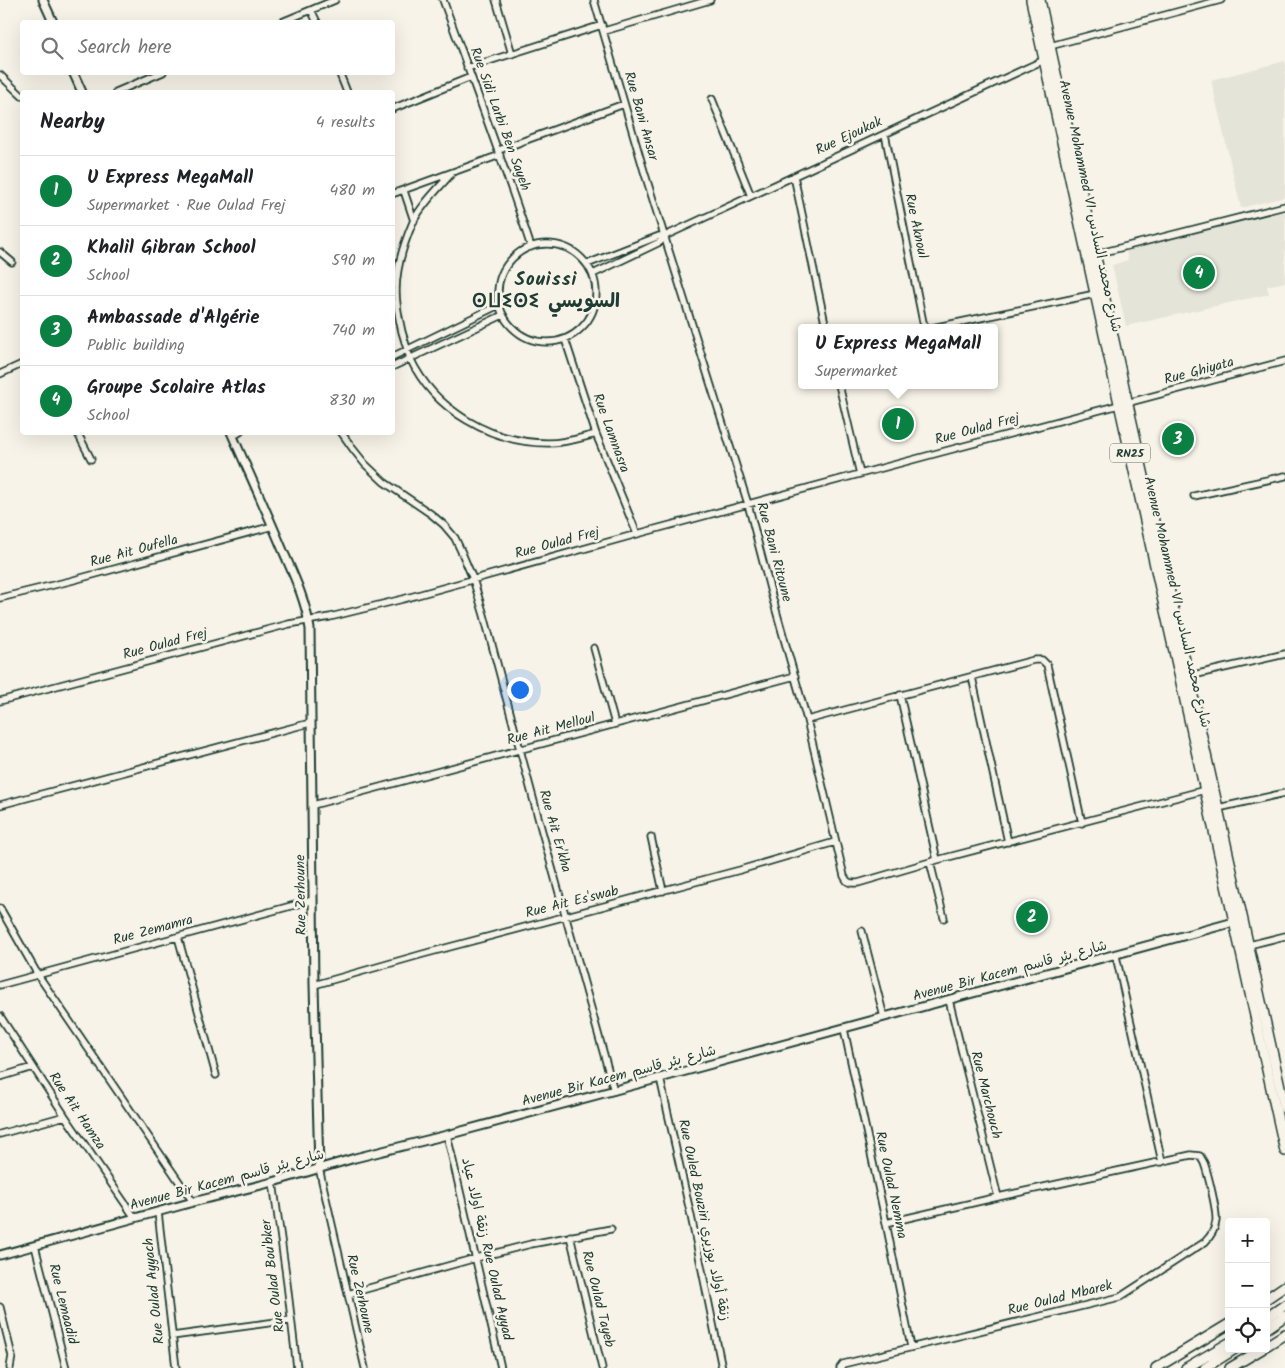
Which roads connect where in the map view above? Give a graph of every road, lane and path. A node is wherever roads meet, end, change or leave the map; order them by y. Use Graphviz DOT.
graph roads {
  1 [pos="43,0"];
  2 [pos="335,0"];
  3 [pos="443,0"];
  4 [pos="496,0"];
  5 [pos="594,0"];
  6 [pos="710,0"];
  7 [pos="1031,0"];
  8 [pos="1040,0"];
  9 [pos="1221,0"];
  10 [pos="311,10"];
  11 [pos="51,20"];
  12 [pos="287,20"];
  13 [pos="316,20"];
  14 [pos="603,28"];
  15 [pos="1050,46"];
  16 [pos="512,54"];
  17 [pos="1044,60"];
  18 [pos="467,68"];
  19 [pos="0,75"];
  20 [pos="75,75"];
  21 [pos="156,75"];
  22 [pos="340,75"];
  23 [pos="470,77"];
  24 [pos="81,90"];
  25 [pos="121,90"];
  26 [pos="346,90"];
  27 [pos="20,94"];
  28 [pos="712,100"];
  29 [pos="624,104"];
  30 [pos="395,108"];
  31 [pos="885,134"];
  32 [pos="500,153"];
  33 [pos="451,174"];
  34 [pos="794,176"];
  35 [pos="404,190"];
  36 [pos="395,193"];
  37 [pos="751,196"];
  38 [pos="1285,206"];
  39 [pos="414,221"];
  40 [pos="666,237"];
  41 [pos="531,247"];
  42 [pos="0,252"];
  43 [pos="1096,254"];
  44 [pos="12,262"];
  45 [pos="587,264"];
  46 [pos="592,274"];
  47 [pos="1095,294"];
  48 [pos="499,305"];
  49 [pos="503,315"];
  50 [pos="825,324"];
  51 [pos="925,324"];
  52 [pos="951,324"];
  53 [pos="565,339"];
  54 [pos="407,350"];
  55 [pos="395,356"];
  56 [pos="410,358"];
  57 [pos="1285,361"];
  58 [pos="20,365"];
  59 [pos="395,365"];
  60 [pos="0,374"];
  61 [pos="840,389"];
  62 [pos="1124,404"];
  63 [pos="596,434"];
  64 [pos="79,435"];
  65 [pos="235,435"];
  66 [pos="343,435"];
  67 [pos="90,459"];
  68 [pos="860,474"];
  69 [pos="1285,476"];
  70 [pos="1194,496"];
  71 [pos="748,504"];
  72 [pos="273,526"];
  73 [pos="637,534"];
  74 [pos="473,579"];
  75 [pos="0,598"];
  76 [pos="308,620"];
  77 [pos="594,648"];
  78 [pos="1285,654"];
  79 [pos="795,676"];
  80 [pos="972,676"];
  81 [pos="1189,676"];
  82 [pos="900,695"];
  83 [pos="0,701"];
  84 [pos="807,720"];
  85 [pos="310,723"];
  86 [pos="615,724"];
  87 [pos="521,750"];
  88 [pos="1205,790"];
  89 [pos="1285,793"];
  90 [pos="0,805"];
  91 [pos="312,806"];
  92 [pos="1218,808"];
  93 [pos="1082,823"];
  94 [pos="652,838"];
  95 [pos="835,842"];
  96 [pos="1008,842"];
  97 [pos="933,861"];
  98 [pos="663,891"];
  99 [pos="313,900"];
  100 [pos="0,908"];
  101 [pos="566,916"];
  102 [pos="944,918"];
  103 [pos="1239,921"];
  104 [pos="862,930"];
  105 [pos="1285,936"];
  106 [pos="178,937"];
  107 [pos="1249,945"];
  108 [pos="1116,956"];
  109 [pos="38,975"];
  110 [pos="314,984"];
  111 [pos="0,985"];
  112 [pos="949,1000"];
  113 [pos="0,1016"];
  114 [pos="884,1018"];
  115 [pos="844,1029"];
  116 [pos="33,1067"];
  117 [pos="216,1075"];
  118 [pos="0,1077"];
  119 [pos="660,1078"];
  120 [pos="1282,1083"];
  121 [pos="614,1090"];
  122 [pos="1285,1109"];
  123 [pos="65,1116"];
  124 [pos="0,1134"];
  125 [pos="447,1135"];
  126 [pos="1285,1151"];
  127 [pos="1162,1162"];
  128 [pos="319,1168"];
  129 [pos="273,1182"];
  130 [pos="998,1197"];
  131 [pos="193,1202"];
  132 [pos="158,1212"];
  133 [pos="135,1218"];
  134 [pos="886,1223"];
  135 [pos="610,1229"];
  136 [pos="570,1236"];
  137 [pos="36,1246"];
  138 [pos="0,1255"];
  139 [pos="476,1258"];
  140 [pos="1285,1286"];
  141 [pos="348,1294"];
  142 [pos="1270,1296"];
  143 [pos="1285,1305"];
  144 [pos="0,1307"];
  145 [pos="1270,1315"];
  146 [pos="1285,1316"];
  147 [pos="291,1320"];
  148 [pos="1225,1326"];
  149 [pos="1270,1326"];
  150 [pos="172,1336"];
  151 [pos="1283,1336"];
  152 [pos="1270,1344"];
  153 [pos="1225,1345"];
  154 [pos="911,1347"];
  155 [pos="1229,1353"];
  156 [pos="1255,1353"];
  157 [pos="10,1368"];
  158 [pos="66,1368"];
  159 [pos="176,1368"];
  160 [pos="296,1368"];
  161 [pos="365,1368"];
  162 [pos="502,1368"];
  163 [pos="602,1368"];
  164 [pos="722,1368"];
  165 [pos="840,1368"];
  166 [pos="1156,1368"];
  167 [pos="1186,1368"];
  168 [pos="1205,1368"];
  169 [pos="1230,1368"];
  1 -- 11 [label="street"];
  2 -- 10 [label="street"];
  3 -- 18 [label="street, Rue Sidi Larbi Ben Sayeh"];
  4 -- 16 [label="street"];
  5 -- 14 [label="street, Rue Bani Ansar"];
  6 -- 14 [label="street"];
  7 -- 17 [label="main road, Avenue Mohammed VI شارع محمد السادس / RN25"];
  8 -- 15 [label="main road, Avenue Mohammed VI شارع محمد السادس / RN25"];
  9 -- 15 [label="street"];
  10 -- 12 [label="street"];
  10 -- 13 [label="street"];
  14 -- 16 [label="street"];
  14 -- 29 [label="street, Rue Bani Ansar"];
  15 -- 43 [label="main road, Avenue Mohammed VI شارع محمد السادس / RN25"];
  16 -- 18 [label="street"];
  17 -- 31 [label="street, Rue Ejoukak"];
  17 -- 47 [label="main road, Avenue Mohammed VI شارع محمد السادس / RN25"];
  18 -- 23 [label="street, Rue Sidi Larbi Ben Sayeh"];
  19 -- 27 [label="street"];
  20 -- 24 [label="street"];
  21 -- 25 [label="street"];
  22 -- 26 [label="street"];
  23 -- 30 [label="street"];
  23 -- 32 [label="street, Rue Sidi Larbi Ben Sayeh"];
  28 -- 37 [label="street"];
  29 -- 32 [label="street"];
  29 -- 40 [label="street, Rue Bani Ansar"];
  31 -- 34 [label="street, Rue Ejoukak"];
  31 -- 51 [label="street, Rue Aknoul"];
  32 -- 33 [label="street"];
  32 -- 41 [label="street, Rue Sidi Larbi Ben Sayeh"];
  33 -- 35 [label="street"];
  33 -- 39 [label="street"];
  34 -- 37 [label="street, Rue Ejoukak"];
  34 -- 50 [label="street"];
  35 -- 36 [label="street"];
  35 -- 39 [label="street"];
  37 -- 40 [label="street, Rue Ejoukak"];
  38 -- 43 [label="street"];
  39 -- 54 [label="street"];
  40 -- 45 [label="street, Rue Ejoukak"];
  40 -- 46 [label="street, Rue Ejoukak"];
  40 -- 71 [label="street, Rue Bani Ritoune"];
  41 -- 45 [label="street"];
  41 -- 48 [label="street"];
  42 -- 44 [label="street"];
  43 -- 62 [label="main road, Avenue Mohammed VI شارع محمد السادس / RN25"];
  45 -- 46 [label="street"];
  46 -- 53 [label="street"];
  47 -- 52 [label="street"];
  47 -- 62 [label="main road, Avenue Mohammed VI شارع محمد السادس / RN25"];
  48 -- 49 [label="street"];
  48 -- 54 [label="street"];
  49 -- 53 [label="street"];
  49 -- 56 [label="street"];
  53 -- 63 [label="street, Rue Lamnasra"];
  54 -- 55 [label="street"];
  54 -- 56 [label="street"];
  56 -- 59 [label="street"];
  56 -- 63 [label="street"];
  57 -- 62 [label="street, Rue Ghiyata"];
  58 -- 60 [label="street"];
  61 -- 68 [label="street"];
  62 -- 68 [label="street, Rue Oulad Frej"];
  62 -- 81 [label="main road, Avenue Mohammed VI شارع محمد السادس / RN25"];
  62 -- 88 [label="main road, Avenue Mohammed VI شارع محمد السادس / RN25"];
  63 -- 73 [label="street, Rue Lamnasra"];
  64 -- 67 [label="street"];
  65 -- 72 [label="street, Rue Zerhoune"];
  66 -- 74 [label="street, Rue Ait Er'kha"];
  68 -- 71 [label="street, Rue Oulad Frej"];
  69 -- 70 [label="street"];
  71 -- 73 [label="street, Rue Oulad Frej"];
  71 -- 79 [label="street, Rue Bani Ritoune"];
  72 -- 75 [label="street, Rue Ait Oufella"];
  72 -- 76 [label="street, Rue Zerhoune"];
  73 -- 74 [label="street, Rue Oulad Frej"];
  74 -- 76 [label="street, Rue Oulad Frej"];
  74 -- 87 [label="street, Rue Ait Er'kha"];
  76 -- 83 [label="street, Rue Oulad Frej"];
  76 -- 85 [label="street, Rue Zerhoune"];
  77 -- 86 [label="street"];
  78 -- 81 [label="street"];
  79 -- 84 [label="street, Rue Bani Ritoune"];
  79 -- 86 [label="street, Rue Ait Melloul"];
  80 -- 82 [label="street"];
  80 -- 93 [label="street"];
  80 -- 96 [label="street"];
  81 -- 92 [label="main road, Avenue Mohammed VI شارع محمد السادس / RN25"];
  82 -- 84 [label="street"];
  82 -- 97 [label="street"];
  84 -- 95 [label="street, Rue Bani Ritoune"];
  85 -- 90 [label="street"];
  85 -- 91 [label="street, Rue Zerhoune"];
  86 -- 87 [label="street, Rue Ait Melloul"];
  87 -- 91 [label="street, Rue Ait Melloul"];
  87 -- 101 [label="street, Rue Ait Er'kha"];
  88 -- 93 [label="street"];
  88 -- 103 [label="main road, Avenue Mohammed VI شارع محمد السادس / RN25"];
  89 -- 92 [label="street"];
  91 -- 99 [label="street, Rue Zerhoune"];
  92 -- 103 [label="main road, Avenue Mohammed VI شارع محمد السادس / RN25"];
  93 -- 96 [label="street"];
  94 -- 98 [label="street"];
  95 -- 97 [label="street, Rue Bani Ritoune"];
  95 -- 98 [label="street, Rue Ait Es'swab"];
  96 -- 97 [label="street"];
  97 -- 102 [label="street"];
  98 -- 101 [label="street, Rue Ait Es'swab"];
  99 -- 106 [label="street, Rue Zemamra"];
  99 -- 110 [label="street, Rue Zerhoune"];
  100 -- 109 [label="street"];
  101 -- 110 [label="street, Rue Ait Es'swab"];
  101 -- 121 [label="street, Rue Ait Er'kha"];
  103 -- 107 [label="main road, Avenue Mohammed VI شارع محمد السادس / RN25"];
  103 -- 108 [label="street, Avenue Bir Kacem شارع بئر قاسم"];
  103 -- 126 [label="main road, Avenue Mohammed VI شارع محمد السادس / RN25"];
  104 -- 114 [label="street"];
  105 -- 107 [label="street"];
  106 -- 109 [label="street, Rue Zemamra"];
  106 -- 117 [label="street"];
  107 -- 120 [label="main road, Avenue Mohammed VI شارع محمد السادس / RN25"];
  108 -- 112 [label="street, Avenue Bir Kacem شارع بئر قاسم"];
  108 -- 127 [label="street"];
  109 -- 111 [label="street, Rue Zemamra"];
  109 -- 131 [label="street"];
  110 -- 128 [label="street, Rue Zerhoune"];
  112 -- 114 [label="street, Avenue Bir Kacem شارع بئر قاسم"];
  112 -- 130 [label="street, Rue Marchouch"];
  113 -- 116 [label="street, Rue Ait Hamza"];
  114 -- 115 [label="street, Avenue Bir Kacem شارع بئر قاسم"];
  115 -- 119 [label="street, Avenue Bir Kacem شارع بئر قاسم"];
  115 -- 134 [label="street, Rue Oulad Nemma"];
  116 -- 118 [label="street"];
  116 -- 123 [label="street, Rue Ait Hamza"];
  119 -- 121 [label="street, Avenue Bir Kacem شارع بئر قاسم"];
  119 -- 164 [label="street, Rue Ouled Bouziri زنقة أولاد بوزيري"];
  120 -- 122 [label="main road, Avenue Mohammed VI شارع محمد السادس / RN25"];
  121 -- 125 [label="street, Avenue Bir Kacem شارع بئر قاسم"];
  123 -- 124 [label="street"];
  123 -- 133 [label="street, Rue Ait Hamza"];
  125 -- 128 [label="street, Avenue Bir Kacem شارع بئر قاسم"];
  125 -- 139 [label="street, زنقة اولاد عياد Rue Oulad Ayyad"];
  127 -- 130 [label="street, Rue Oulad Mbarek"];
  127 -- 154 [label="street, Rue Oulad Mbarek"];
  128 -- 129 [label="street, Avenue Bir Kacem شارع بئر قاسم"];
  128 -- 141 [label="street, Rue Zerhoune"];
  129 -- 131 [label="street, Avenue Bir Kacem شارع بئر قاسم"];
  129 -- 147 [label="street, Rue Oulad Bou'bker"];
  130 -- 134 [label="street, Rue Oulad Mbarek"];
  131 -- 132 [label="street, Avenue Bir Kacem شارع بئر قاسم"];
  132 -- 133 [label="street, Avenue Bir Kacem شارع بئر قاسم"];
  132 -- 150 [label="street, Rue Oulad Ayyach"];
  133 -- 137 [label="street, Avenue Bir Kacem شارع بئر قاسم"];
  134 -- 154 [label="street, Rue Oulad Nemma"];
  135 -- 136 [label="street, Rue Oulad Tayeb"];
  136 -- 139 [label="street, Rue Oulad Tayeb"];
  136 -- 163 [label="street, Rue Oulad Tayeb"];
  137 -- 138 [label="street, Avenue Bir Kacem شارع بئر قاسم"];
  137 -- 158 [label="street, Rue Lemaadid"];
  139 -- 141 [label="street, Rue Oulad Tayeb"];
  139 -- 162 [label="street, زنقة اولاد عياد Rue Oulad Ayyad"];
  140 -- 142 [label="main road"];
  141 -- 161 [label="street, Rue Zerhoune"];
  143 -- 145 [label="main road"];
  144 -- 157 [label="street"];
  146 -- 149 [label="main road"];
  147 -- 150 [label="street"];
  147 -- 160 [label="street, Rue Oulad Bou'bker"];
  148 -- 166 [label="main road"];
  150 -- 159 [label="street, Rue Oulad Ayyach"];
  151 -- 152 [label="main road"];
  153 -- 167 [label="main road"];
  154 -- 165 [label="street, Rue Oulad Mbarek"];
  155 -- 168 [label="main road"];
  156 -- 169 [label="main road"];
}
